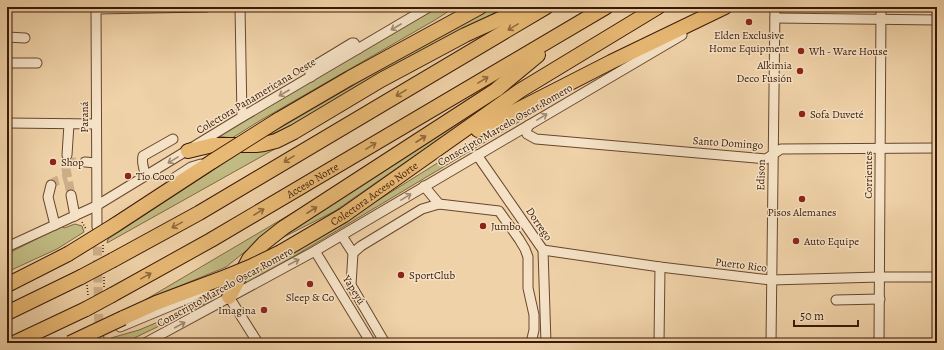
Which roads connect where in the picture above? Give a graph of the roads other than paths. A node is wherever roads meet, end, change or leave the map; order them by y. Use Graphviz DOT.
graph roads {
  1 [pos="207,7"];
  2 [pos="240,7"];
  3 [pos="429,7"];
  4 [pos="470,7"];
  5 [pos="480,7"];
  6 [pos="526,7"];
  7 [pos="546,7"];
  8 [pos="606,7"];
  9 [pos="663,7"];
  10 [pos="727,7"];
  11 [pos="775,7"];
  12 [pos="881,7"];
  13 [pos="96,8"];
  14 [pos="653,10"];
  15 [pos="775,18"];
  16 [pos="881,19"];
  17 [pos="937,20"];
  18 [pos="573,27"];
  19 [pos="7,37"];
  20 [pos="25,38"];
  21 [pos="412,44"];
  22 [pos="7,63"];
  23 [pos="37,64"];
  24 [pos="242,117"];
  25 [pos="7,123"];
  26 [pos="69,124"];
  27 [pos="96,124"];
  28 [pos="529,125"];
  29 [pos="7,128"];
  30 [pos="173,139"];
  31 [pos="880,148"];
  32 [pos="937,148"];
  33 [pos="188,151"];
  34 [pos="774,154"];
  35 [pos="67,155"];
  36 [pos="477,155"];
  37 [pos="85,162"];
  38 [pos="96,163"];
  39 [pos="416,164"];
  40 [pos="146,176"];
  41 [pos="51,185"];
  42 [pos="424,186"];
  43 [pos="71,195"];
  44 [pos="439,204"];
  45 [pos="96,206"];
  46 [pos="75,216"];
  47 [pos="55,225"];
  48 [pos="97,227"];
  49 [pos="342,236"];
  50 [pos="7,247"];
  51 [pos="543,250"];
  52 [pos="316,251"];
  53 [pos="353,253"];
  54 [pos="66,255"];
  55 [pos="660,267"];
  56 [pos="880,277"];
  57 [pos="937,277"];
  58 [pos="7,278"];
  59 [pos="771,280"];
  60 [pos="7,285"];
  61 [pos="229,297"];
  62 [pos="880,299"];
  63 [pos="836,300"];
  64 [pos="7,313"];
  65 [pos="14,343"];
  66 [pos="70,343"];
  67 [pos="147,343"];
  68 [pos="258,343"];
  69 [pos="371,343"];
  70 [pos="385,343"];
  71 [pos="531,343"];
  72 [pos="546,343"];
  73 [pos="659,343"];
  74 [pos="771,343"];
  75 [pos="879,343"];
  1 -- 13 [label="street"];
  2 -- 24 [label="street"];
  3 -- 24 [label="street, Colectora Panamericana Oeste, one-way"];
  4 -- 21 [label="highway"];
  5 -- 21 [label="highway"];
  6 -- 33 [label="highway"];
  7 -- 64 [label="highway, one-way, bridge"];
  8 -- 18 [label="highway, Acceso Norte"];
  9 -- 14 [label="street"];
  28 -- 10 [label="street, Conscripto Marcelo Oscar Romero, one-way"];
  10 -- 39 [label="highway"];
  11 -- 15 [label="street, Edison"];
  12 -- 16 [label="street, Corrientes"];
  13 -- 27 [label="street, Paraná"];
  14 -- 39 [label="highway, Colectora Acceso Norte"];
  15 -- 16 [label="street"];
  15 -- 34 [label="street, Edison"];
  16 -- 17 [label="street"];
  16 -- 31 [label="street, Corrientes"];
  61 -- 18 [label="highway, one-way"];
  65 -- 18 [label="highway, Acceso Norte, one-way, bridge"];
  19 -- 20 [label="street"];
  21 -- 54 [label="highway, bridge"];
  22 -- 23 [label="street"];
  24 -- 33 [label="street, Colectora Panamericana Oeste"];
  25 -- 26 [label="street"];
  25 -- 29 [label="street"];
  26 -- 27 [label="street"];
  26 -- 35 [label="street"];
  27 -- 38 [label="street, Paraná"];
  28 -- 34 [label="street, Santo Domingo"];
  28 -- 36 [label="street, Conscripto Marcelo Oscar Romero"];
  30 -- 40 [label="street"];
  31 -- 32 [label="street, Santo Domingo"];
  31 -- 34 [label="street, Santo Domingo"];
  31 -- 56 [label="street, Corrientes"];
  33 -- 40 [label="street, Colectora Panamericana Oeste, one-way"];
  34 -- 59 [label="street, Edison"];
  36 -- 42 [label="street, Conscripto Marcelo Oscar Romero"];
  36 -- 51 [label="street, Dorrego"];
  37 -- 38 [label="street"];
  38 -- 45 [label="street, Paraná"];
  39 -- 66 [label="highway, Colectora Acceso Norte, bridge"];
  40 -- 45 [label="street, Colectora Panamericana Oeste"];
  41 -- 47 [label="street"];
  42 -- 44 [label="street"];
  49 -- 42 [label="street, Conscripto Marcelo Oscar Romero, one-way"];
  43 -- 46 [label="street"];
  44 -- 53 [label="street"];
  44 -- 71 [label="street"];
  45 -- 46 [label="street, Colectora Panamericana Oeste"];
  45 -- 48 [label="street, Paraná"];
  46 -- 47 [label="street, Colectora Panamericana Oeste"];
  47 -- 50 [label="street, Colectora Panamericana Oeste"];
  49 -- 52 [label="street, Conscripto Marcelo Oscar Romero"];
  49 -- 53 [label="street"];
  51 -- 55 [label="street, Puerto Rico"];
  51 -- 72 [label="street, Dorrego"];
  61 -- 52 [label="street, Conscripto Marcelo Oscar Romero, one-way"];
  52 -- 69 [label="street, Yapeyú"];
  53 -- 70 [label="street"];
  54 -- 58 [label="highway"];
  54 -- 60 [label="highway"];
  55 -- 59 [label="street, Puerto Rico"];
  55 -- 73 [label="street"];
  56 -- 57 [label="street, Puerto Rico"];
  56 -- 59 [label="street, Puerto Rico"];
  56 -- 62 [label="street, Corrientes"];
  59 -- 74 [label="street, Edison"];
  67 -- 61 [label="street, Conscripto Marcelo Oscar Romero, one-way"];
  61 -- 68 [label="street"];
  62 -- 63 [label="street"];
  62 -- 75 [label="street, Corrientes"];
}
